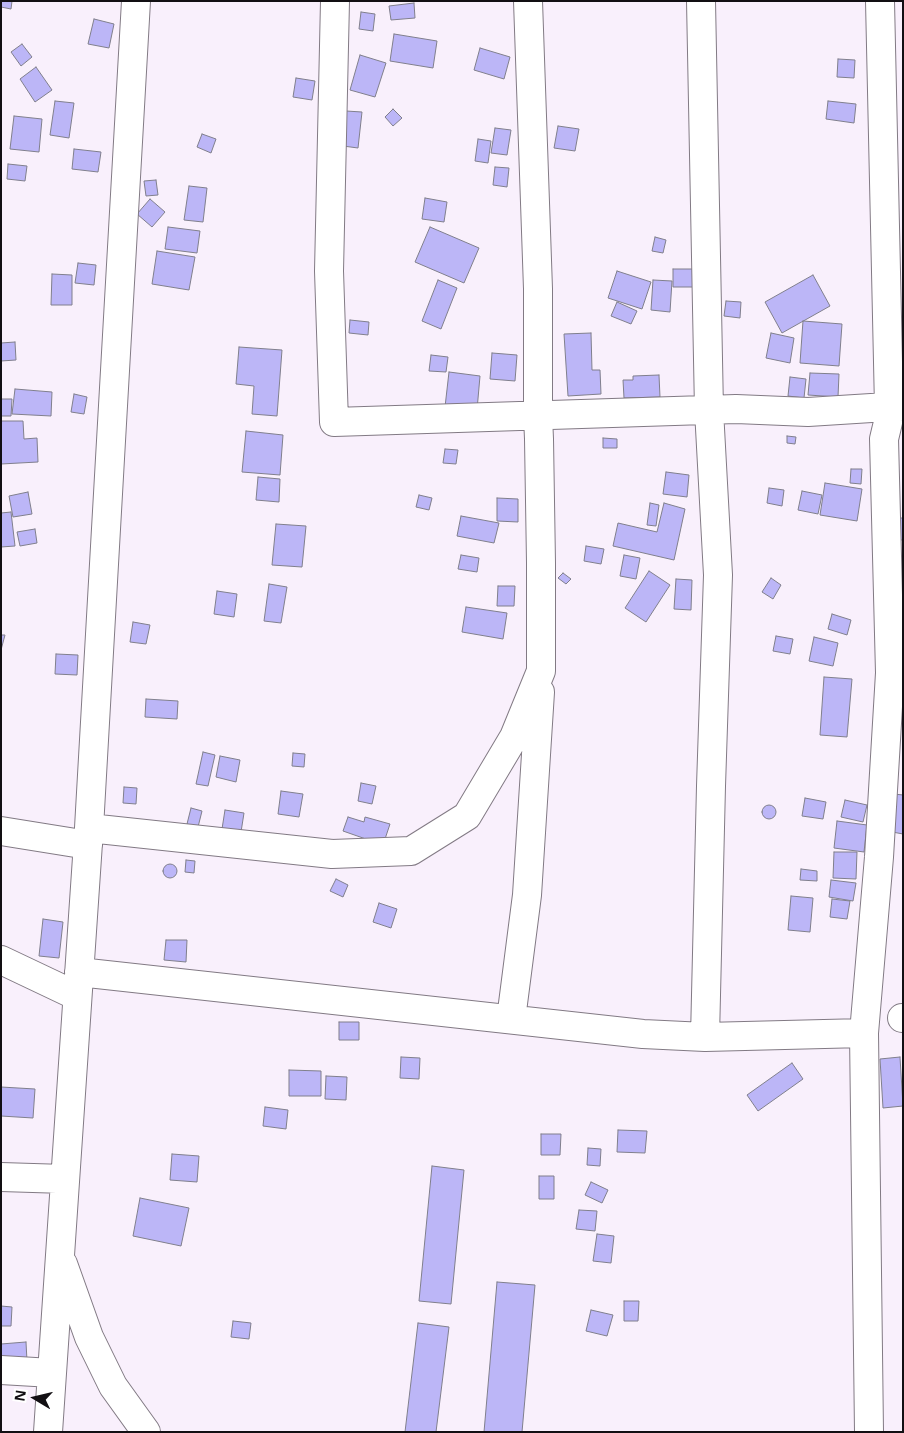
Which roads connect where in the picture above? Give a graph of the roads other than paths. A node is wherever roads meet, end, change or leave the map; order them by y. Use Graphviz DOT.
graph roads {
  1 [pos="136,1"];
  2 [pos="335,1"];
  3 [pos="528,1"];
  4 [pos="701,1"];
  5 [pos="880,1"];
  6 [pos="896,407"];
  7 [pos="708,410"];
  8 [pos="538,416"];
  9 [pos="541,671"];
  10 [pos="1,831"];
  11 [pos="88,837"];
  12 [pos="1,960"];
  13 [pos="78,984"];
  14 [pos="511,1019"];
  15 [pos="864,1033"];
  16 [pos="705,1037"];
  17 [pos="1,1177"];
  18 [pos="65,1179"];
  19 [pos="60,1256"];
  20 [pos="1,1370"];
  21 [pos="52,1373"];
  22 [pos="48,1432"];
  23 [pos="146,1432"];
  24 [pos="869,1432"];
  1 -- 11 [label="street"];
  2 -- 8 [label="street"];
  3 -- 8 [label="street"];
  4 -- 7 [label="street"];
  5 -- 6 [label="street"];
  6 -- 7 [label="street"];
  6 -- 15 [label="street"];
  7 -- 8 [label="street"];
  7 -- 16 [label="street"];
  8 -- 9 [label="street"];
  9 -- 11 [label="street"];
  9 -- 14 [label="street"];
  10 -- 11 [label="street"];
  11 -- 13 [label="street"];
  12 -- 13 [label="street"];
  13 -- 14 [label="street"];
  13 -- 18 [label="street"];
  14 -- 16 [label="street"];
  15 -- 16 [label="street"];
  15 -- 24 [label="street"];
  17 -- 18 [label="street"];
  18 -- 19 [label="street"];
  19 -- 21 [label="street"];
  19 -- 23 [label="street"];
  20 -- 21 [label="street"];
  21 -- 22 [label="street"];
}
